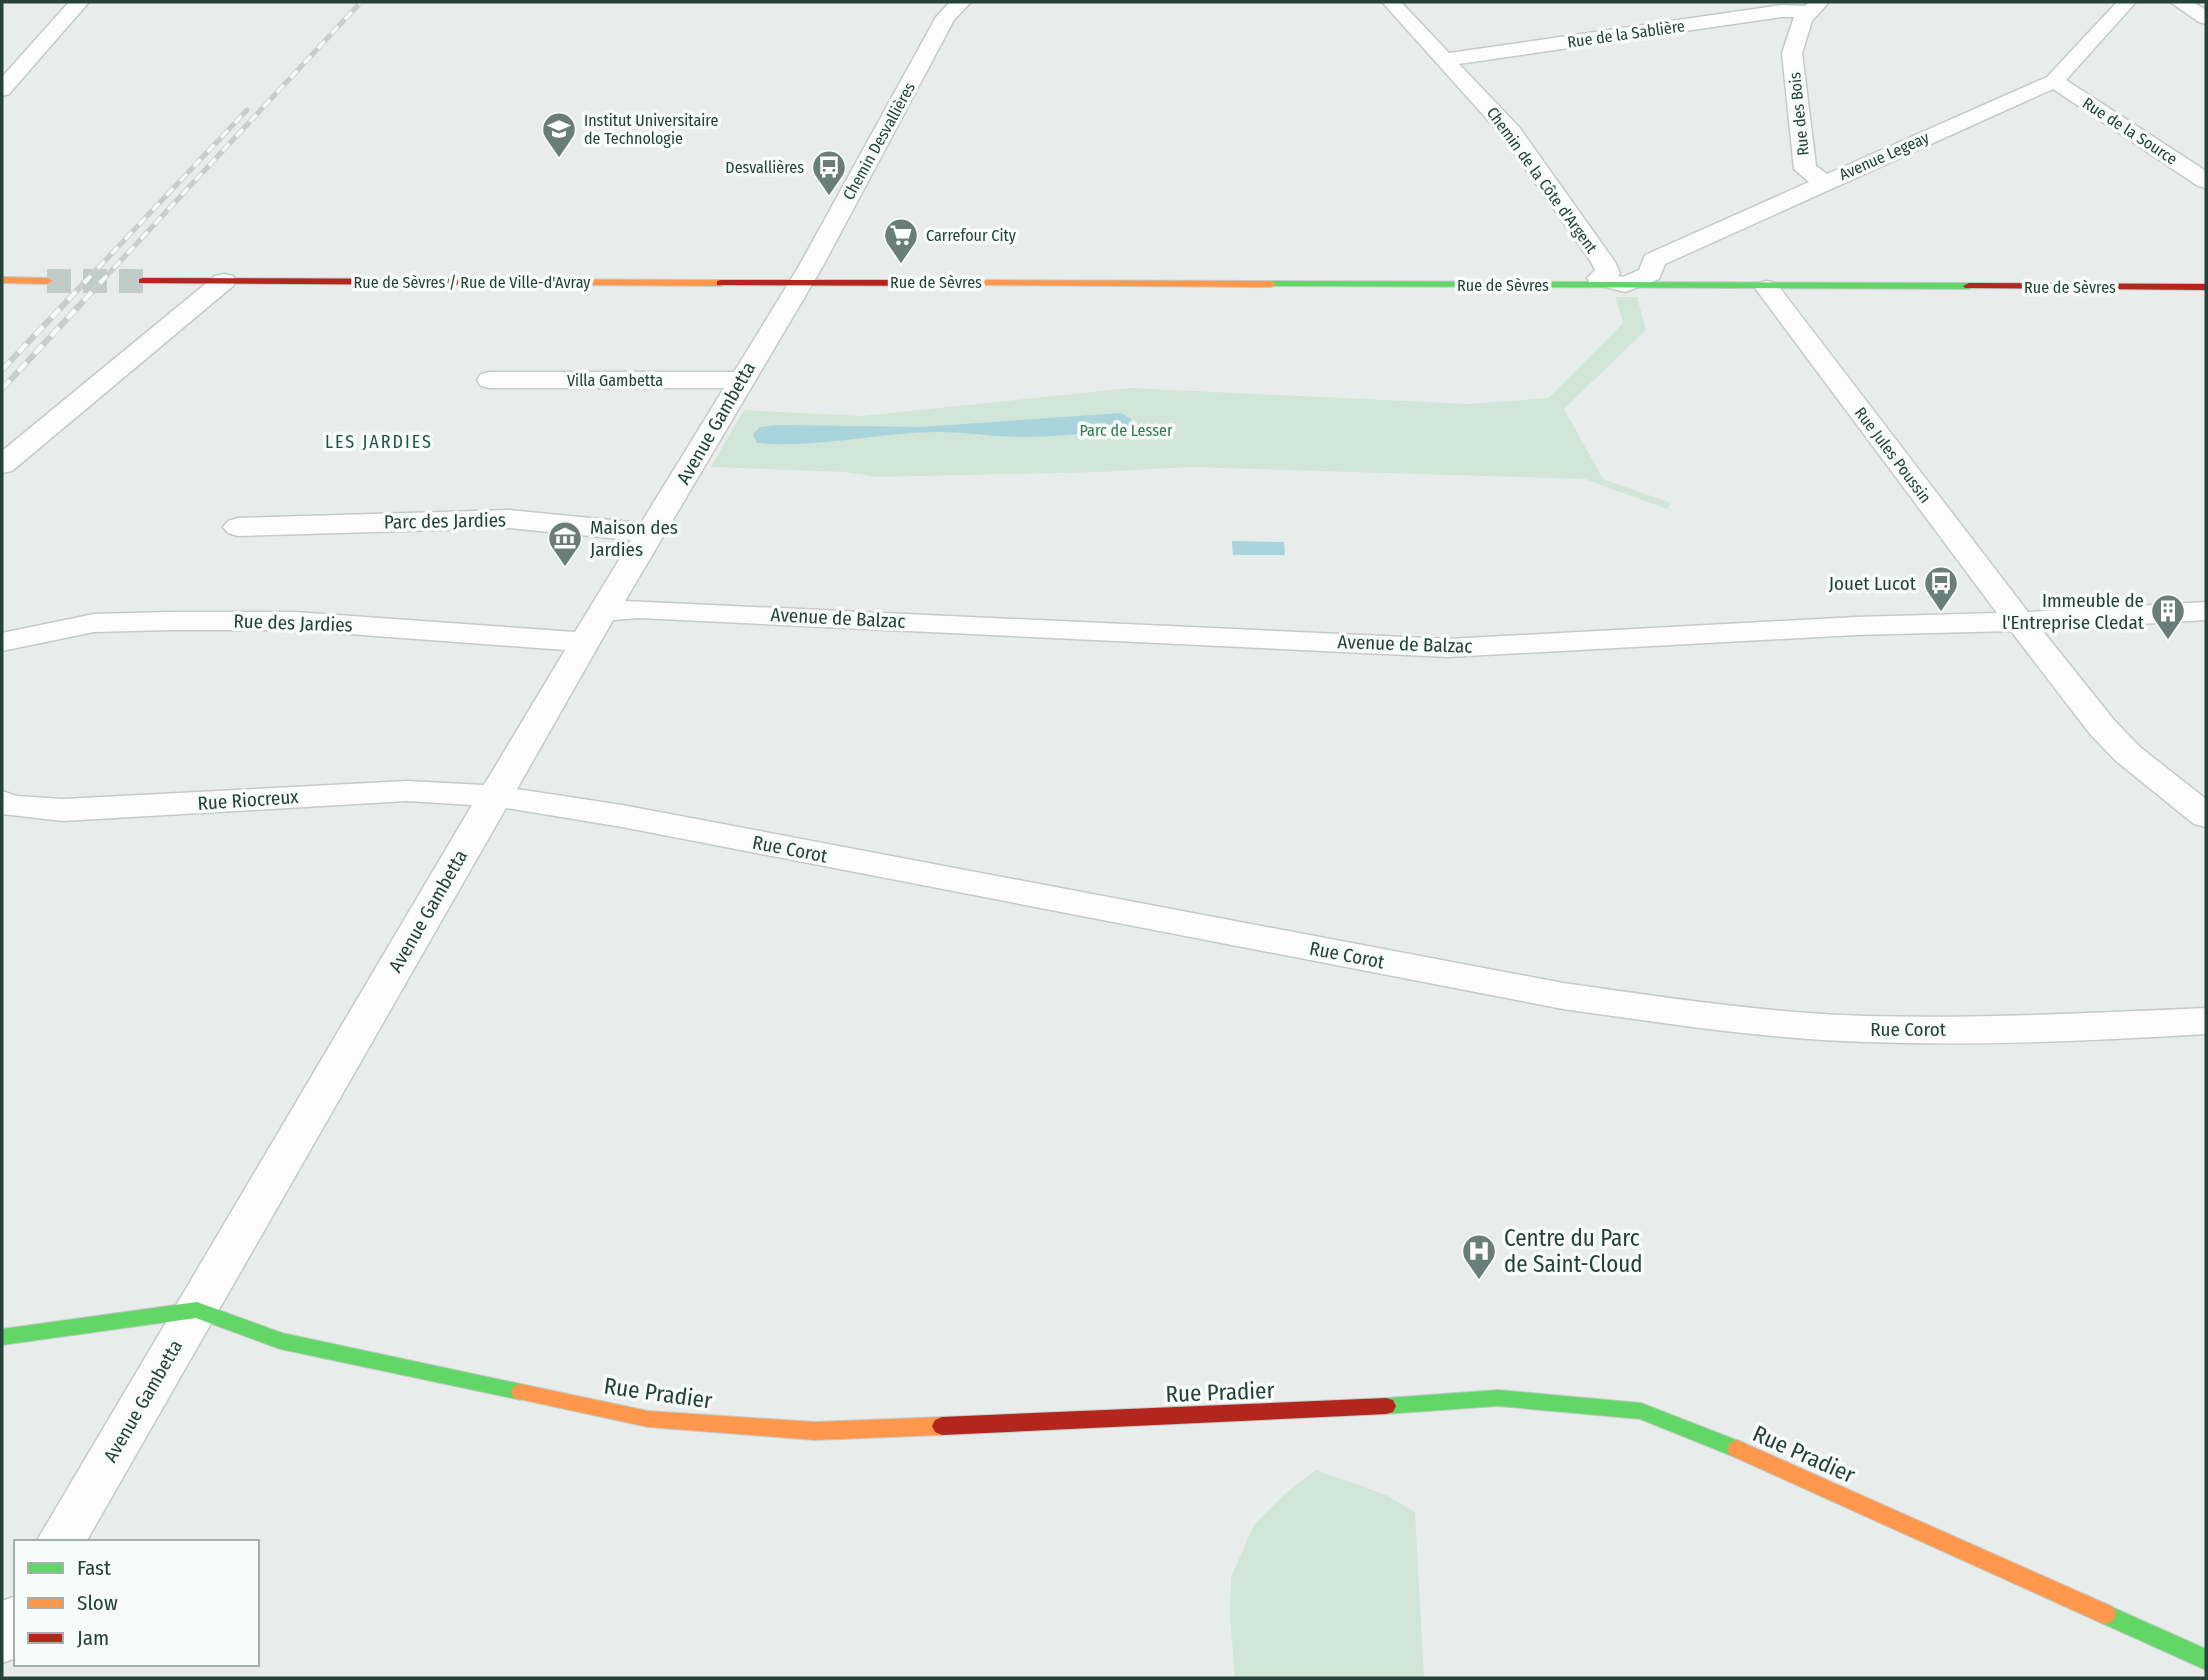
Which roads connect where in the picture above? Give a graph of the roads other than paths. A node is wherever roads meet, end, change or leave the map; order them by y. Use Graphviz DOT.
graph roads {
  1 [pos="79,2"];
  2 [pos="961,2"];
  3 [pos="1391,2"];
  4 [pos="2127,2"];
  5 [pos="2180,2"];
  6 [pos="1815,7"];
  7 [pos="2206,18"];
  8 [pos="1444,60"];
  9 [pos="2053,81"];
  10 [pos="2,90"];
  11 [pos="2206,181"];
  12 [pos="1824,183"];
  13 [pos="2,281"];
  14 [pos="47,281"];
  15 [pos="143,281"];
  16 [pos="224,281"];
  17 [pos="800,284"];
  18 [pos="1625,285"];
  19 [pos="2206,287"];
  20 [pos="1767,288"];
  21 [pos="490,380"];
  22 [pos="740,380"];
  23 [pos="2,465"];
  24 [pos="239,527"];
  25 [pos="651,533"];
  26 [pos="603,611"];
  27 [pos="2206,611"];
  28 [pos="2020,621"];
  29 [pos="2,642"];
  30 [pos="586,642"];
  31 [pos="496,796"];
  32 [pos="2,802"];
  33 [pos="2206,816"];
  34 [pos="2206,1021"];
  35 [pos="197,1310"];
  36 [pos="2,1337"];
  37 [pos="61,1540"];
  38 [pos="14,1621"];
  39 [pos="2,1642"];
  40 [pos="2206,1660"];
  1 -- 10 [label="street"];
  2 -- 17 [label="street, Chemin Desvallières"];
  3 -- 8 [label="street, Chemin de la Côte d'Argent"];
  4 -- 9 [label="street, Avenue Legeay"];
  5 -- 7 [label="street"];
  6 -- 8 [label="street, Rue de la Sablière"];
  6 -- 12 [label="street, Rue des Bois"];
  8 -- 18 [label="street, Chemin de la Côte d'Argent"];
  9 -- 11 [label="street, Rue de la Source"];
  9 -- 12 [label="street, Avenue Legeay"];
  12 -- 18 [label="street, Avenue Legeay"];
  13 -- 14 [label="main road"];
  15 -- 16 [label="main road, Rue de Sèvres / Rue de Ville-d'Avray"];
  16 -- 17 [label="main road, Rue de Sèvres / Rue de Ville-d'Avray"];
  16 -- 23 [label="street"];
  17 -- 18 [label="main road, Rue de Sèvres"];
  17 -- 22 [label="street, Avenue Gambetta"];
  18 -- 20 [label="main road, Rue de Sèvres"];
  19 -- 20 [label="main road, Rue de Sèvres"];
  20 -- 28 [label="street, Rue Jules Poussin"];
  21 -- 22 [label="street, Villa Gambetta"];
  22 -- 25 [label="street, Avenue Gambetta"];
  24 -- 25 [label="street, Parc des Jardies"];
  25 -- 26 [label="street, Avenue Gambetta"];
  26 -- 28 [label="street, Avenue de Balzac"];
  26 -- 30 [label="street, Avenue Gambetta"];
  27 -- 28 [label="street, Avenue de Balzac"];
  28 -- 33 [label="street, Rue Jules Poussin"];
  29 -- 30 [label="street, Rue des Jardies"];
  30 -- 31 [label="street, Avenue Gambetta"];
  31 -- 32 [label="street, Rue Riocreux"];
  31 -- 34 [label="street, Rue Corot"];
  31 -- 35 [label="street, Avenue Gambetta"];
  35 -- 36 [label="main road"];
  35 -- 37 [label="street, Avenue Gambetta"];
  35 -- 40 [label="main road, Rue Pradier"];
  38 -- 39 [label="street"];
}
